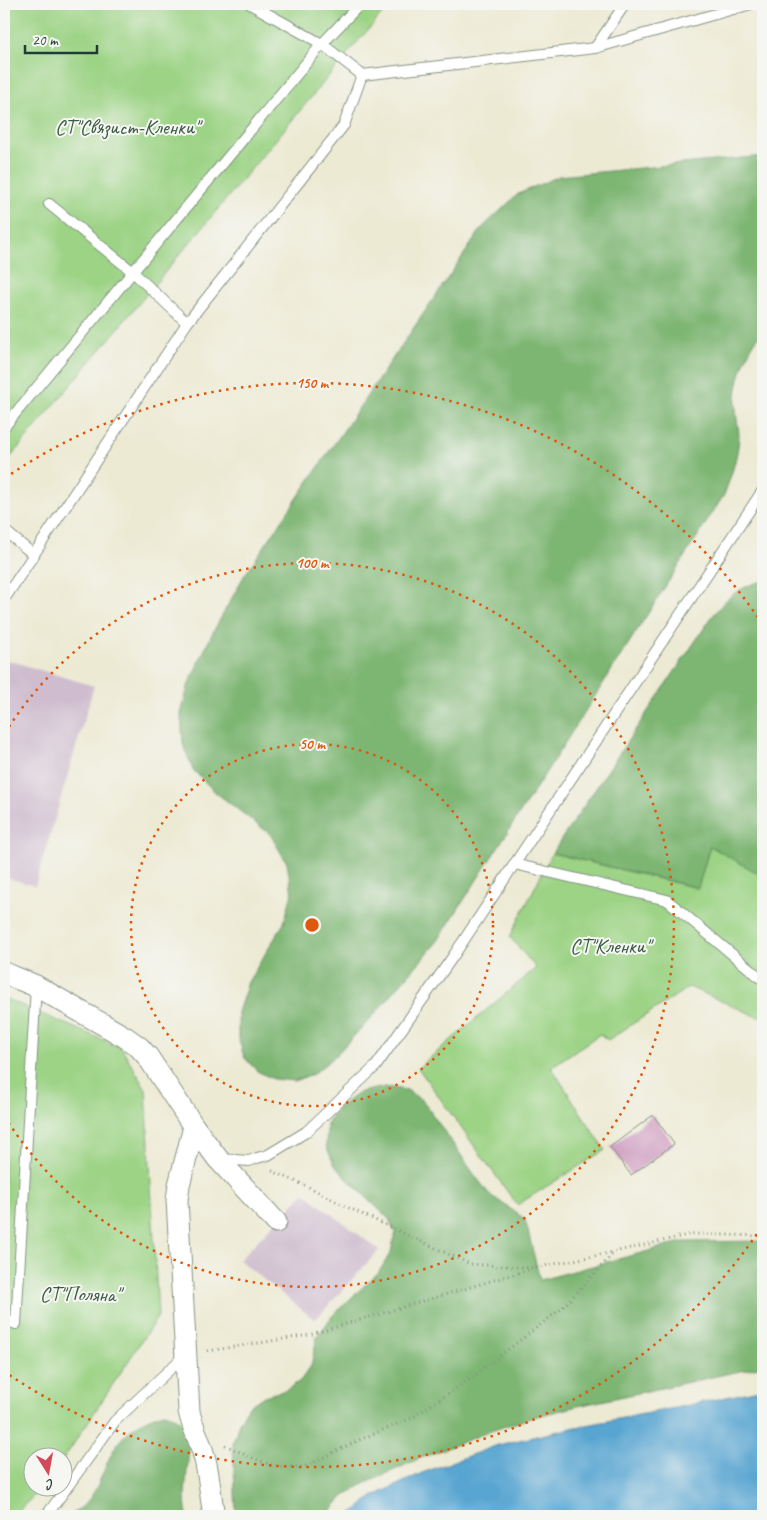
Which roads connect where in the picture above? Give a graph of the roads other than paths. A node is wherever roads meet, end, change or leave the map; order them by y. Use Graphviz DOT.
graph roads {
  1 [pos="250,4"];
  2 [pos="360,4"];
  3 [pos="625,4"];
  4 [pos="751,4"];
  5 [pos="322,44"];
  6 [pos="595,48"];
  7 [pos="362,75"];
  8 [pos="49,204"];
  9 [pos="133,272"];
  10 [pos="187,324"];
  11 [pos="4,428"];
  12 [pos="763,490"];
  13 [pos="4,530"];
  14 [pos="34,555"];
  15 [pos="4,596"];
  16 [pos="514,864"];
  17 [pos="4,973"];
  18 [pos="763,980"];
  19 [pos="36,986"];
  20 [pos="194,1127"];
  21 [pos="218,1159"];
  22 [pos="276,1222"];
  23 [pos="4,1320"];
  24 [pos="187,1354"];
  25 [pos="212,1510"];
  26 [pos="44,1516"];
  1 -- 5 [label="lane"];
  2 -- 5 [label="lane"];
  3 -- 6 [label="lane"];
  4 -- 6 [label="lane"];
  5 -- 7 [label="lane"];
  5 -- 9 [label="lane"];
  6 -- 7 [label="lane"];
  7 -- 10 [label="lane"];
  8 -- 9 [label="lane"];
  9 -- 10 [label="lane"];
  9 -- 11 [label="lane"];
  10 -- 14 [label="lane"];
  12 -- 16 [label="lane"];
  13 -- 14 [label="lane"];
  14 -- 15 [label="lane"];
  16 -- 18 [label="lane"];
  16 -- 21 [label="lane"];
  17 -- 19 [label="street"];
  19 -- 20 [label="street"];
  19 -- 23 [label="lane"];
  20 -- 21 [label="street"];
  20 -- 24 [label="street"];
  21 -- 22 [label="street"];
  24 -- 25 [label="street"];
  24 -- 26 [label="lane"];
}
